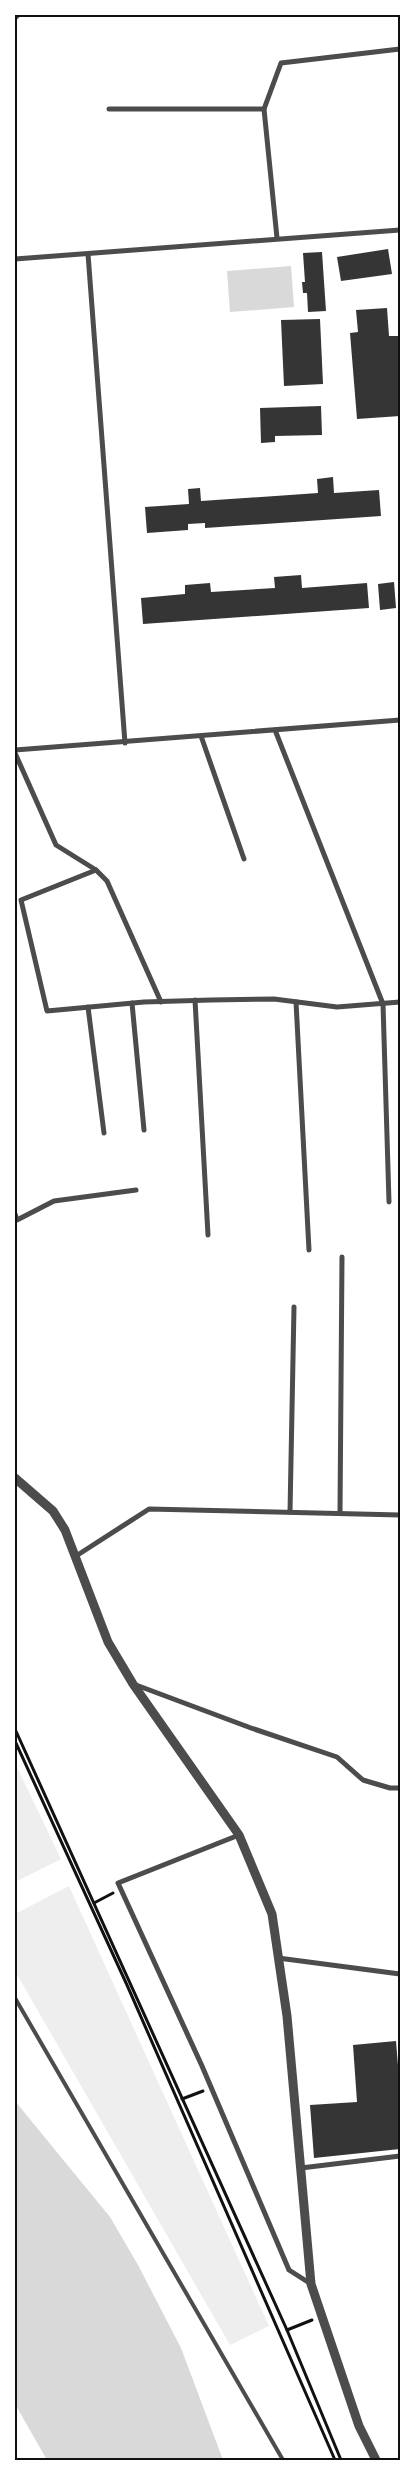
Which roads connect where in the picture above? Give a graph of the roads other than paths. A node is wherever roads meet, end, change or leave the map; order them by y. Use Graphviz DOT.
graph roads {
  1 [pos="18,15"];
  2 [pos="15,18"];
  3 [pos="400,48"];
  4 [pos="110,109"];
  5 [pos="264,109"];
  6 [pos="400,230"];
  7 [pos="277,238"];
  8 [pos="88,254"];
  9 [pos="15,259"];
  10 [pos="400,720"];
  11 [pos="275,730"];
  12 [pos="201,736"];
  13 [pos="124,743"];
  14 [pos="15,752"];
  15 [pos="244,859"];
  16 [pos="96,870"];
  17 [pos="195,1000"];
  18 [pos="161,1002"];
  19 [pos="296,1002"];
  20 [pos="400,1002"];
  21 [pos="132,1003"];
  22 [pos="383,1004"];
  23 [pos="88,1007"];
  24 [pos="144,1130"];
  25 [pos="104,1133"];
  26 [pos="136,1190"];
  27 [pos="389,1202"];
  28 [pos="15,1214"];
  29 [pos="16,1221"];
  30 [pos="208,1235"];
  31 [pos="309,1250"];
  32 [pos="342,1256"];
  33 [pos="294,1307"];
  34 [pos="15,1478"];
  35 [pos="290,1512"];
  36 [pos="340,1513"];
  37 [pos="400,1515"];
  38 [pos="76,1556"];
  39 [pos="133,1684"];
  40 [pos="400,1788"];
  41 [pos="239,1835"];
  42 [pos="278,1958"];
  43 [pos="400,1974"];
  44 [pos="15,1998"];
  45 [pos="400,2156"];
  46 [pos="301,2168"];
  47 [pos="311,2284"];
  48 [pos="282,2460"];
  49 [pos="376,2460"];
  1 -- 2 [label="street"];
  3 -- 5 [label="street"];
  4 -- 5 [label="street"];
  5 -- 7 [label="street"];
  6 -- 7 [label="street"];
  7 -- 8 [label="street"];
  8 -- 9 [label="street"];
  8 -- 13 [label="street"];
  10 -- 11 [label="street"];
  11 -- 12 [label="street"];
  11 -- 22 [label="street"];
  12 -- 13 [label="street"];
  12 -- 15 [label="street"];
  13 -- 14 [label="street"];
  14 -- 16 [label="street"];
  16 -- 18 [label="street"];
  16 -- 23 [label="street"];
  17 -- 18 [label="street"];
  17 -- 19 [label="street"];
  17 -- 30 [label="street"];
  18 -- 21 [label="street"];
  19 -- 22 [label="street"];
  19 -- 31 [label="street"];
  20 -- 22 [label="street"];
  21 -- 23 [label="street"];
  21 -- 24 [label="street"];
  22 -- 27 [label="street"];
  23 -- 25 [label="street"];
  26 -- 29 [label="street"];
  28 -- 29 [label="street"];
  32 -- 36 [label="street"];
  33 -- 35 [label="street"];
  34 -- 38 [label="street"];
  35 -- 36 [label="street"];
  35 -- 38 [label="street"];
  36 -- 37 [label="street"];
  38 -- 39 [label="street"];
  39 -- 40 [label="street"];
  39 -- 41 [label="street"];
  41 -- 42 [label="street"];
  41 -- 47 [label="street"];
  42 -- 43 [label="street"];
  42 -- 46 [label="street"];
  44 -- 48 [label="lane"];
  45 -- 46 [label="street"];
  46 -- 47 [label="street"];
  47 -- 49 [label="street"];
}
